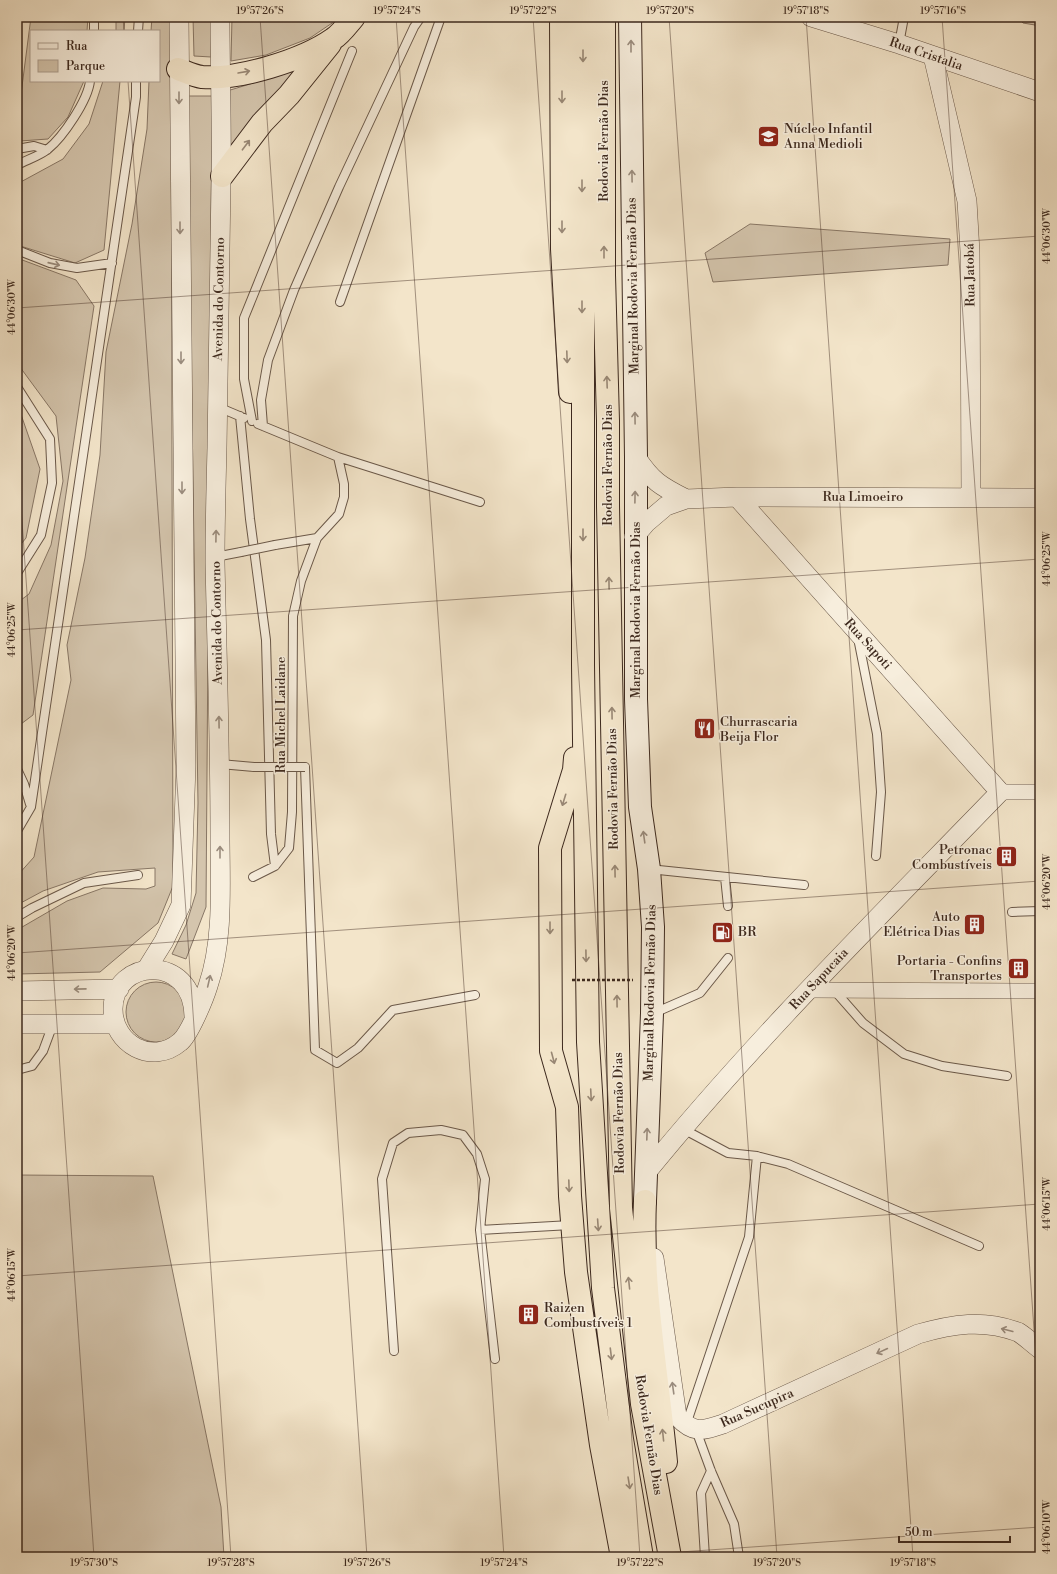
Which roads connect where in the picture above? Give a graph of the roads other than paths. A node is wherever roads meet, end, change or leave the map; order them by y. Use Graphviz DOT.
graph roads {
  1 [pos="94,17"];
  2 [pos="139,17"];
  3 [pos="179,17"];
  4 [pos="220,17"];
  5 [pos="354,17"];
  6 [pos="421,17"];
  7 [pos="440,17"];
  8 [pos="552,17"];
  9 [pos="562,17"];
  10 [pos="583,17"];
  11 [pos="604,17"];
  12 [pos="630,17"];
  13 [pos="811,17"];
  14 [pos="904,17"];
  15 [pos="94,30"];
  16 [pos="138,30"];
  17 [pos="334,39"];
  18 [pos="899,44"];
  19 [pos="352,51"];
  20 [pos="933,56"];
  21 [pos="562,58"];
  22 [pos="178,69"];
  23 [pos="220,77"];
  24 [pos="90,82"];
  25 [pos="136,82"];
  26 [pos="1040,92"];
  27 [pos="17,149"];
  28 [pos="48,150"];
  29 [pos="17,164"];
  30 [pos="222,176"];
  31 [pos="17,250"];
  32 [pos="112,263"];
  33 [pos="340,302"];
  34 [pos="17,387"];
  35 [pos="217,406"];
  36 [pos="240,416"];
  37 [pos="252,421"];
  38 [pos="263,426"];
  39 [pos="338,457"];
  40 [pos="636,457"];
  41 [pos="737,497"];
  42 [pos="971,497"];
  43 [pos="1040,498"];
  44 [pos="686,499"];
  45 [pos="480,502"];
  46 [pos="582,507"];
  47 [pos="634,537"];
  48 [pos="317,538"];
  49 [pos="215,557"];
  50 [pos="17,573"];
  51 [pos="857,631"];
  52 [pos="583,665"];
  53 [pos="220,764"];
  54 [pos="17,769"];
  55 [pos="1000,792"];
  56 [pos="1040,792"];
  57 [pos="31,807"];
  58 [pos="17,831"];
  59 [pos="876,856"];
  60 [pos="275,866"];
  61 [pos="649,869"];
  62 [pos="138,875"];
  63 [pos="253,877"];
  64 [pos="725,877"];
  65 [pos="804,885"];
  66 [pos="728,906"];
  67 [pos="1040,911"];
  68 [pos="1012,912"];
  69 [pos="17,917"];
  70 [pos="728,958"];
  71 [pos="146,970"];
  72 [pos="119,988"];
  73 [pos="808,990"];
  74 [pos="834,990"];
  75 [pos="17,991"];
  76 [pos="1040,991"];
  77 [pos="475,995"];
  78 [pos="652,1014"];
  79 [pos="194,1016"];
  80 [pos="17,1024"];
  81 [pos="53,1024"];
  82 [pos="114,1024"];
  83 [pos="17,1070"];
  84 [pos="1007,1076"];
  85 [pos="682,1129"];
  86 [pos="757,1156"];
  87 [pos="646,1173"];
  88 [pos="645,1201"];
  89 [pos="572,1225"];
  90 [pos="480,1230"];
  91 [pos="979,1246"];
  92 [pos="1040,1349"];
  93 [pos="394,1351"];
  94 [pos="496,1359"];
  95 [pos="691,1428"];
  96 [pos="711,1470"];
  97 [pos="622,1557"];
  98 [pos="642,1557"];
  99 [pos="670,1557"];
  100 [pos="675,1557"];
  101 [pos="705,1557"];
  102 [pos="739,1557"];
  1 -- 15 [label="lane"];
  2 -- 16 [label="lane"];
  3 -- 22 [label="street"];
  4 -- 23 [label="street, Avenida do Contorno"];
  5 -- 17 [label="highway"];
  6 -- 38 [label="lane"];
  7 -- 33 [label="lane"];
  8 -- 21 [label="highway"];
  9 -- 21 [label="highway"];
  10 -- 46 [label="highway, Rodovia Fernão Dias, one-way"];
  99 -- 11 [label="highway, Rodovia Fernão Dias, one-way"];
  40 -- 12 [label="main road, Marginal Rodovia Fernão Dias, one-way"];
  13 -- 18 [label="street, Rua Cristalia"];
  14 -- 18 [label="lane"];
  23 -- 17 [label="highway, one-way"];
  30 -- 17 [label="highway, one-way"];
  18 -- 20 [label="street, Rua Cristalia"];
  19 -- 37 [label="lane"];
  20 -- 26 [label="street, Rua Cristalia"];
  20 -- 42 [label="street, Rua Jatobá"];
  21 -- 46 [label="highway, one-way"];
  22 -- 23 [label="highway"];
  22 -- 71 [label="street, one-way"];
  23 -- 30 [label="street, Avenida do Contorno"];
  24 -- 28 [label="lane"];
  25 -- 32 [label="lane"];
  27 -- 28 [label="lane"];
  28 -- 29 [label="lane"];
  30 -- 35 [label="street, Avenida do Contorno"];
  31 -- 32 [label="lane, one-way"];
  32 -- 57 [label="lane"];
  34 -- 50 [label="lane"];
  35 -- 36 [label="lane"];
  49 -- 35 [label="street, Avenida do Contorno, one-way"];
  36 -- 37 [label="lane"];
  36 -- 60 [label="lane"];
  37 -- 38 [label="lane"];
  38 -- 39 [label="lane"];
  39 -- 45 [label="lane"];
  39 -- 48 [label="lane"];
  40 -- 44 [label="street"];
  47 -- 40 [label="main road, Marginal Rodovia Fernão Dias, one-way"];
  41 -- 42 [label="street, Rua Limoeiro"];
  41 -- 44 [label="street, Rua Limoeiro"];
  41 -- 51 [label="street, Rua Sapoti"];
  42 -- 43 [label="street, Rua Limoeiro"];
  44 -- 47 [label="street, Rua Limoeiro"];
  46 -- 52 [label="highway, Rodovia Fernão Dias, one-way"];
  61 -- 47 [label="main road, Marginal Rodovia Fernão Dias, one-way"];
  48 -- 49 [label="lane, bridge"];
  48 -- 60 [label="lane, Rua Michel Laidane"];
  53 -- 49 [label="street, Avenida do Contorno, one-way"];
  51 -- 55 [label="street, Rua Sapoti"];
  51 -- 59 [label="lane"];
  52 -- 89 [label="highway, one-way"];
  52 -- 98 [label="highway, Rodovia Fernão Dias, one-way"];
  53 -- 77 [label="lane, bridge"];
  79 -- 53 [label="street, Avenida do Contorno, one-way"];
  54 -- 57 [label="lane"];
  55 -- 56 [label="street"];
  55 -- 73 [label="street, Rua Sapucaia"];
  57 -- 58 [label="lane"];
  60 -- 63 [label="lane, Rua Michel Laidane"];
  61 -- 64 [label="lane"];
  61 -- 78 [label="main road, Marginal Rodovia Fernão Dias"];
  62 -- 69 [label="lane"];
  64 -- 65 [label="lane"];
  64 -- 66 [label="lane"];
  67 -- 68 [label="lane"];
  70 -- 78 [label="lane"];
  71 -- 72 [label="street"];
  71 -- 79 [label="street"];
  72 -- 75 [label="street, one-way"];
  72 -- 82 [label="street"];
  73 -- 74 [label="street"];
  73 -- 85 [label="street, Rua Sapucaia"];
  74 -- 76 [label="street"];
  74 -- 84 [label="lane"];
  87 -- 78 [label="main road, Marginal Rodovia Fernão Dias, one-way"];
  79 -- 82 [label="street, Avenida do Contorno"];
  80 -- 81 [label="street"];
  81 -- 82 [label="street"];
  81 -- 83 [label="lane"];
  85 -- 86 [label="lane"];
  85 -- 87 [label="street, Rua Sapucaia"];
  86 -- 91 [label="lane"];
  86 -- 95 [label="lane"];
  87 -- 88 [label="main road, Marginal Rodovia Fernão Dias"];
  95 -- 88 [label="street, one-way"];
  100 -- 88 [label="highway, one-way"];
  89 -- 90 [label="lane"];
  89 -- 97 [label="highway"];
  90 -- 93 [label="lane"];
  90 -- 94 [label="lane"];
  92 -- 95 [label="street, Rua Sucupira, one-way"];
  95 -- 96 [label="lane"];
  96 -- 101 [label="lane"];
  96 -- 102 [label="lane"];
}
